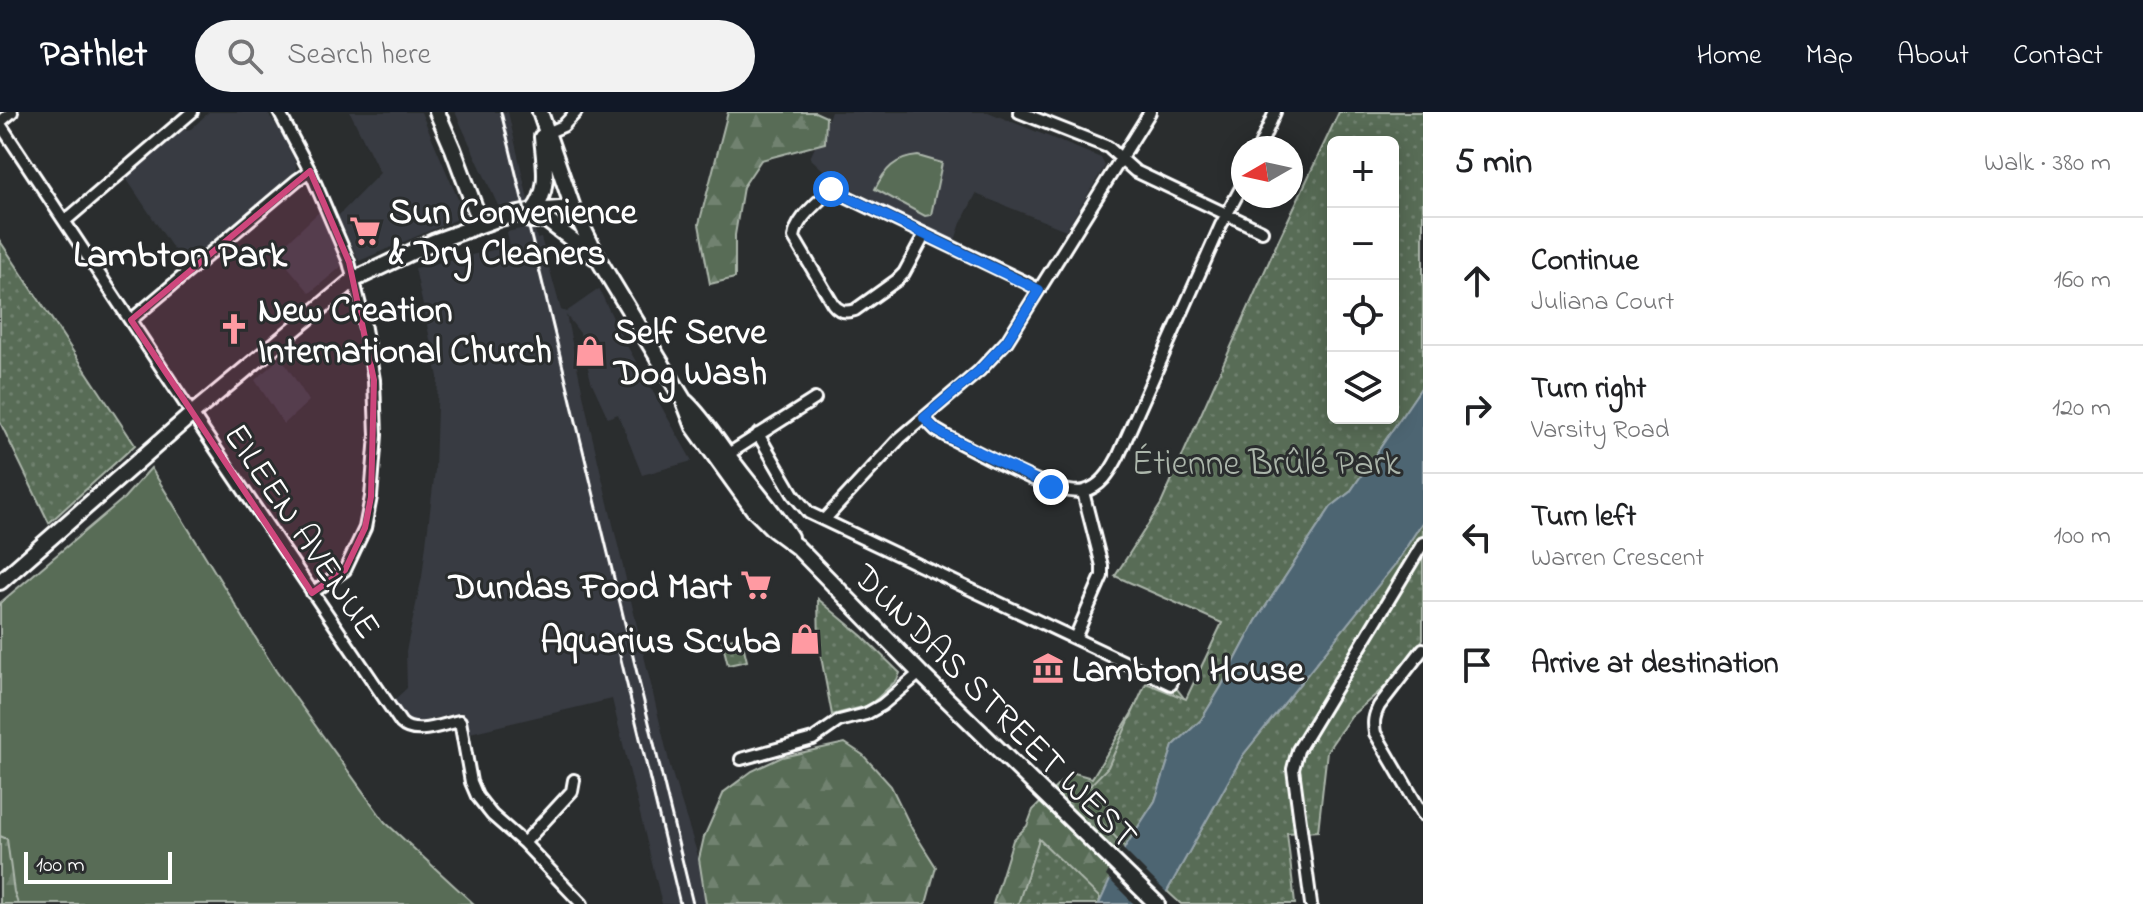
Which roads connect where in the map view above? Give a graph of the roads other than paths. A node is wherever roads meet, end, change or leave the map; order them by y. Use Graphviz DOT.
graph roads {
  1 [pos="12,112"];
  2 [pos="192,112"];
  3 [pos="279,112"];
  4 [pos="437,112"];
  5 [pos="576,112"];
  6 [pos="1019,112"];
  7 [pos="1150,112"];
  8 [pos="1275,112"];
  9 [pos="540,114"];
  10 [pos="0,123"];
  11 [pos="547,133"];
  12 [pos="1264,136"];
  13 [pos="1120,159"];
  14 [pos="310,171"];
  15 [pos="1231,207"];
  16 [pos="573,208"];
  17 [pos="533,211"];
  18 [pos="1227,215"];
  19 [pos="65,221"];
  20 [pos="481,224"];
  21 [pos="1262,231"];
  22 [pos="925,234"];
  23 [pos="600,262"];
  24 [pos="353,280"];
  25 [pos="1039,290"];
  26 [pos="131,320"];
  27 [pos="815,399"];
  28 [pos="192,414"];
  29 [pos="924,418"];
  30 [pos="758,434"];
  31 [pos="722,458"];
  32 [pos="1083,492"];
  33 [pos="824,520"];
  34 [pos="1423,543"];
  35 [pos="0,582"];
  36 [pos="312,593"];
  37 [pos="1075,638"];
  38 [pos="1423,649"];
  39 [pos="920,673"];
  40 [pos="1171,684"];
  41 [pos="741,759"];
  42 [pos="574,780"];
  43 [pos="1423,815"];
  44 [pos="524,843"];
  45 [pos="582,904"];
  46 [pos="1157,904"];
  47 [pos="1311,904"];
  1 -- 10 [label="street"];
  2 -- 19 [label="street"];
  3 -- 14 [label="street"];
  4 -- 20 [label="main road"];
  5 -- 11 [label="street"];
  6 -- 13 [label="street"];
  7 -- 13 [label="street"];
  8 -- 12 [label="street"];
  9 -- 11 [label="main road, DUNDAS STREET WEST"];
  9 -- 17 [label="main road"];
  10 -- 19 [label="street, EILEEN AVENUE"];
  11 -- 16 [label="main road, DUNDAS STREET WEST"];
  13 -- 18 [label="street"];
  13 -- 25 [label="street"];
  14 -- 24 [label="street"];
  14 -- 26 [label="street"];
  15 -- 18 [label="street"];
  16 -- 17 [label="main road"];
  16 -- 23 [label="main road, DUNDAS STREET WEST"];
  17 -- 20 [label="main road"];
  18 -- 21 [label="street"];
  18 -- 32 [label="street"];
  19 -- 26 [label="street, EILEEN AVENUE"];
  20 -- 23 [label="main road"];
  20 -- 24 [label="main road"];
  22 -- 22 [label="street"];
  22 -- 25 [label="street"];
  23 -- 31 [label="main road, DUNDAS STREET WEST"];
  24 -- 28 [label="main road"];
  24 -- 36 [label="street"];
  25 -- 29 [label="street"];
  26 -- 28 [label="street, EILEEN AVENUE"];
  27 -- 30 [label="street"];
  28 -- 35 [label="main road"];
  28 -- 36 [label="street, EILEEN AVENUE"];
  29 -- 32 [label="street"];
  29 -- 33 [label="street"];
  30 -- 31 [label="street"];
  30 -- 33 [label="street"];
  31 -- 39 [label="main road, DUNDAS STREET WEST"];
  32 -- 37 [label="street"];
  33 -- 37 [label="street"];
  34 -- 47 [label="street"];
  36 -- 44 [label="street, EILEEN AVENUE"];
  37 -- 40 [label="street"];
  38 -- 43 [label="street"];
  39 -- 41 [label="street"];
  39 -- 46 [label="main road, DUNDAS STREET WEST"];
  42 -- 44 [label="street"];
  44 -- 45 [label="street, EILEEN AVENUE"];
}
